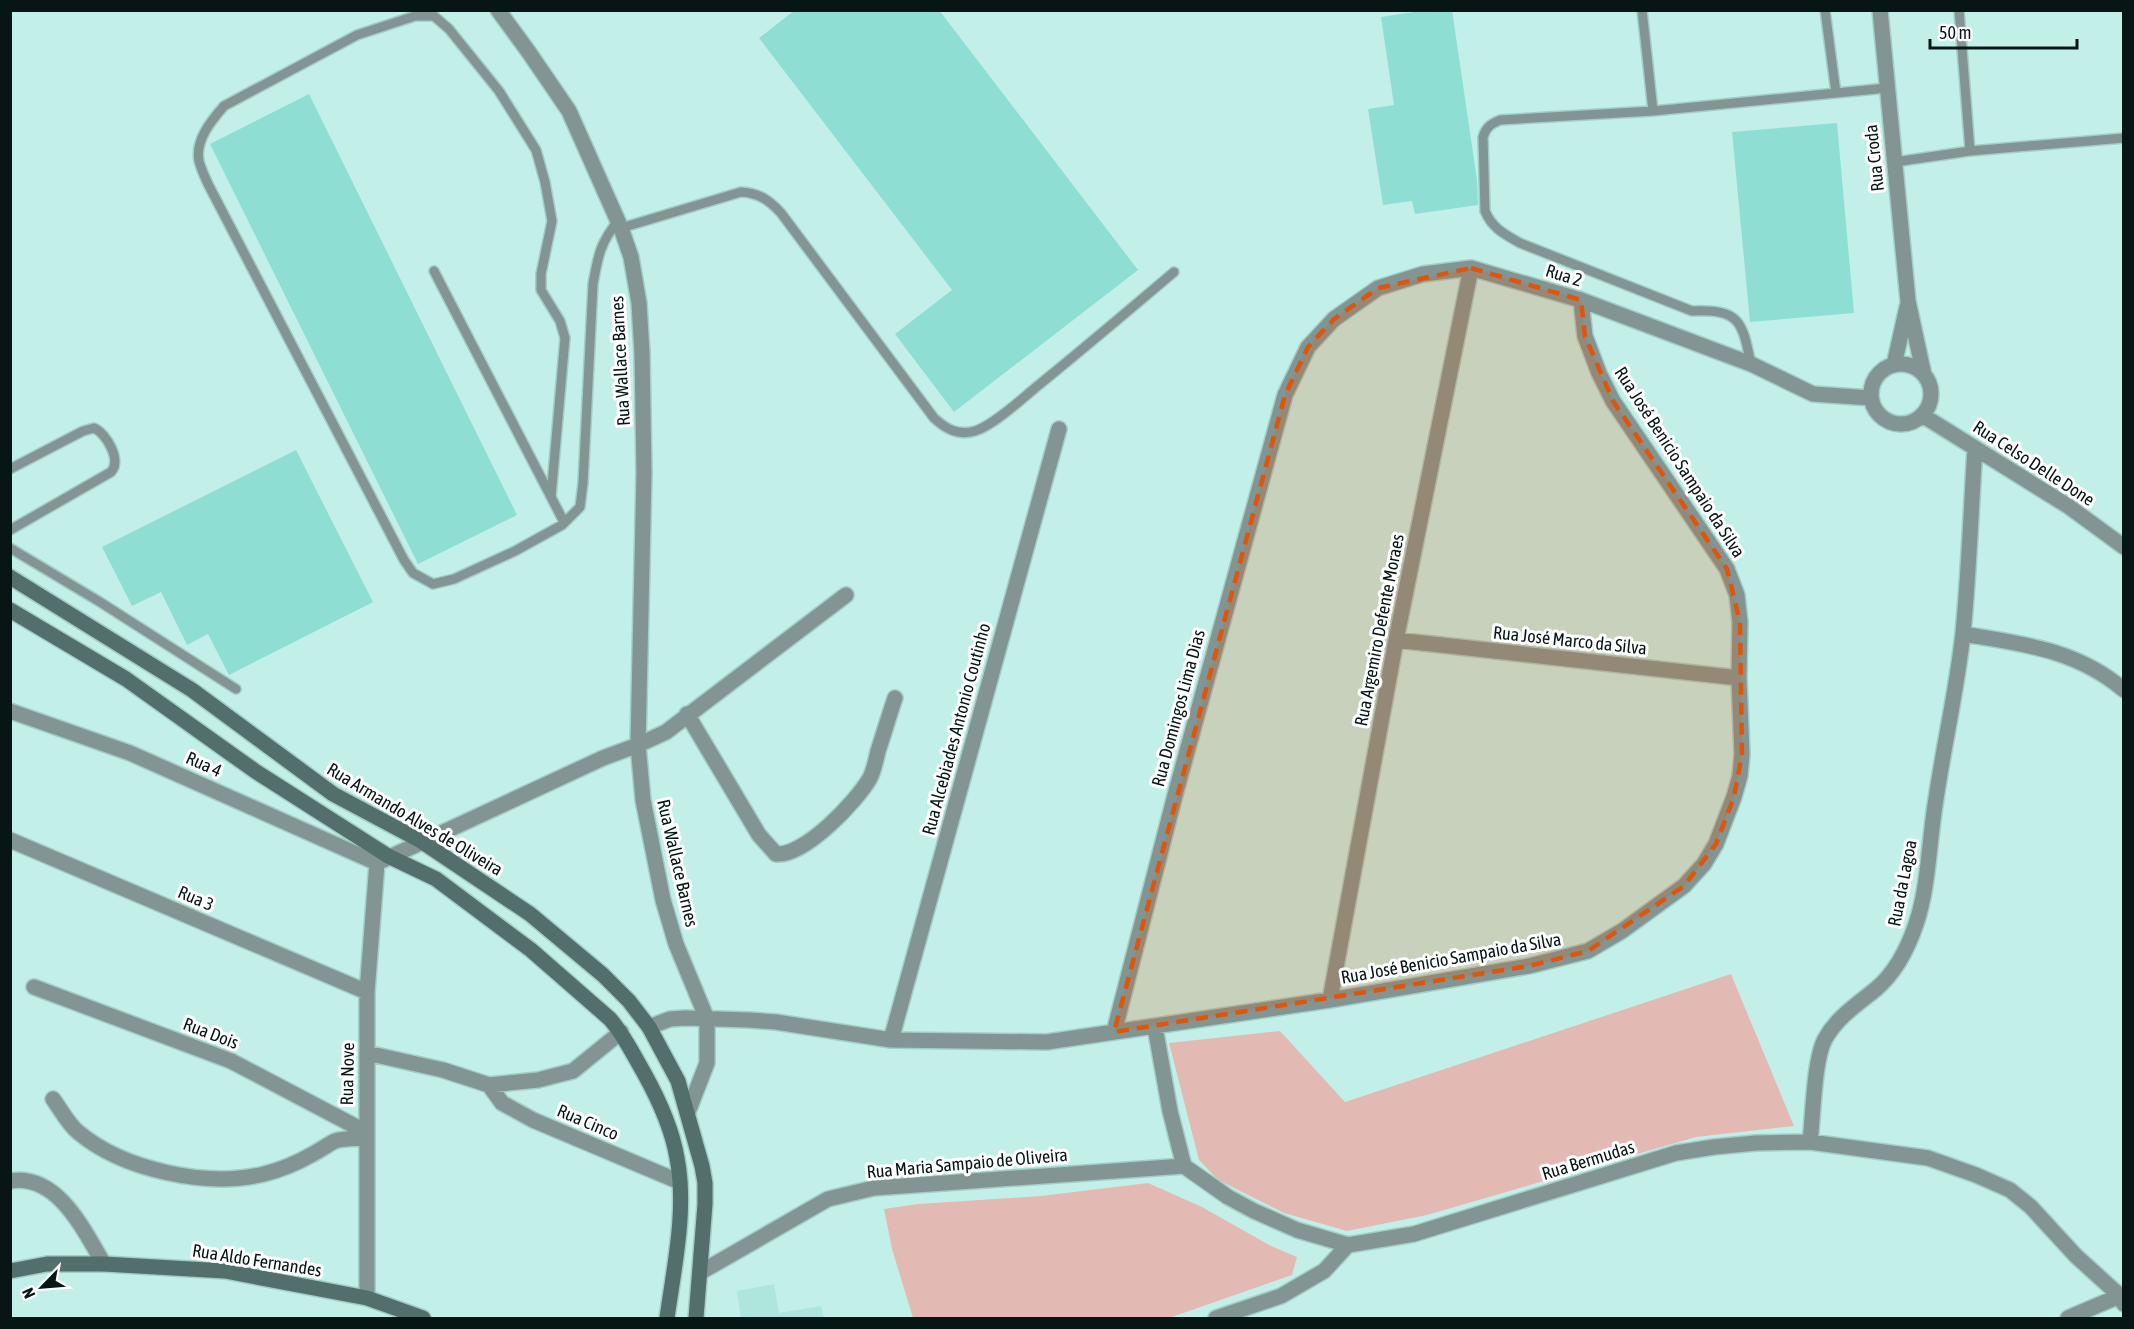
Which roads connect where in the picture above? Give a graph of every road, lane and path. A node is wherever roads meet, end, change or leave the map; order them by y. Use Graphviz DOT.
graph roads {
  1 [pos="498,10"];
  2 [pos="1642,10"];
  3 [pos="1826,10"];
  4 [pos="1880,10"];
  5 [pos="1959,10"];
  6 [pos="1887,88"];
  7 [pos="1836,93"];
  8 [pos="1653,111"];
  9 [pos="2124,138"];
  10 [pos="1970,151"];
  11 [pos="1894,162"];
  12 [pos="620,224"];
  13 [pos="1471,268"];
  14 [pos="434,271"];
  15 [pos="1174,272"];
  16 [pos="1581,300"];
  17 [pos="1908,302"];
  18 [pos="1751,364"];
  19 [pos="1894,365"];
  20 [pos="1924,375"];
  21 [pos="1285,395"];
  22 [pos="1871,398"];
  23 [pos="1922,415"];
  24 [pos="1059,429"];
  25 [pos="1975,448"];
  26 [pos="10,469"];
  27 [pos="551,497"];
  28 [pos="564,522"];
  29 [pos="10,530"];
  30 [pos="10,548"];
  31 [pos="2124,548"];
  32 [pos="10,578"];
  33 [pos="846,595"];
  34 [pos="10,610"];
  35 [pos="1962,634"];
  36 [pos="1396,640"];
  37 [pos="1739,678"];
  38 [pos="236,688"];
  39 [pos="2124,690"];
  40 [pos="895,698"];
  41 [pos="10,711"];
  42 [pos="687,714"];
  43 [pos="638,745"];
  44 [pos="10,840"];
  45 [pos="421,841"];
  46 [pos="383,860"];
  47 [pos="34,987"];
  48 [pos="367,992"];
  49 [pos="1330,1000"];
  50 [pos="707,1019"];
  51 [pos="649,1027"];
  52 [pos="1155,1027"];
  53 [pos="621,1032"];
  54 [pos="1114,1032"];
  55 [pos="891,1040"];
  56 [pos="367,1053"];
  57 [pos="489,1085"];
  58 [pos="53,1099"];
  59 [pos="688,1112"];
  60 [pos="366,1135"];
  61 [pos="1810,1142"];
  62 [pos="1184,1166"];
  63 [pos="10,1181"];
  64 [pos="680,1182"];
  65 [pos="1347,1245"];
  66 [pos="105,1264"];
  67 [pos="10,1271"];
  68 [pos="701,1272"];
  69 [pos="367,1298"];
  70 [pos="2122,1298"];
  71 [pos="423,1318"];
  72 [pos="667,1318"];
  73 [pos="696,1318"];
  74 [pos="1216,1318"];
  75 [pos="2068,1318"];
  1 -- 12 [label="street, Rua Wallace Barnes"];
  2 -- 8 [label="lane"];
  3 -- 7 [label="lane"];
  4 -- 6 [label="street, Rua Croda"];
  5 -- 10 [label="lane"];
  6 -- 7 [label="lane"];
  6 -- 11 [label="street, Rua Croda"];
  7 -- 8 [label="lane"];
  8 -- 18 [label="lane"];
  9 -- 10 [label="lane"];
  10 -- 11 [label="lane"];
  11 -- 17 [label="street, Rua Croda"];
  12 -- 15 [label="lane"];
  12 -- 28 [label="lane"];
  12 -- 43 [label="street, Rua Wallace Barnes"];
  13 -- 16 [label="street, Rua 2"];
  13 -- 21 [label="street, Rua 2"];
  13 -- 36 [label="street, Rua Argemiro Defente Moraes"];
  14 -- 27 [label="lane"];
  16 -- 18 [label="street, Rua 2"];
  16 -- 37 [label="street, Rua José Benicio Sampaio da Silva"];
  17 -- 19 [label="street, Rua Croda"];
  17 -- 20 [label="street, Rua Croda"];
  18 -- 22 [label="street, Rua 2"];
  19 -- 20 [label="street"];
  19 -- 22 [label="street"];
  20 -- 23 [label="street"];
  21 -- 54 [label="street, Rua Domingos Lima Dias"];
  22 -- 23 [label="street"];
  23 -- 25 [label="street, Rua Celso Delle Done"];
  24 -- 55 [label="street, Rua Alcebiades Antonio Coutinho"];
  25 -- 31 [label="street, Rua Celso Delle Done"];
  25 -- 35 [label="street, Rua da Lagoa"];
  26 -- 29 [label="lane"];
  27 -- 28 [label="lane"];
  27 -- 28 [label="lane"];
  30 -- 38 [label="lane"];
  32 -- 45 [label="main road, Rua Armando Alves de Oliveira"];
  33 -- 42 [label="street"];
  34 -- 46 [label="main road"];
  35 -- 39 [label="street"];
  35 -- 61 [label="street, Rua da Lagoa"];
  36 -- 37 [label="street, Rua José Marco da Silva"];
  36 -- 49 [label="street, Rua Argemiro Defente Moraes"];
  37 -- 49 [label="street, Rua José Benicio Sampaio da Silva"];
  40 -- 42 [label="street"];
  41 -- 46 [label="street, Rua 4"];
  42 -- 43 [label="street"];
  43 -- 45 [label="street"];
  43 -- 50 [label="street, Rua Wallace Barnes"];
  44 -- 48 [label="street, Rua 3"];
  45 -- 46 [label="street"];
  45 -- 51 [label="main road, Rua Armando Alves de Oliveira"];
  46 -- 48 [label="street, Rua Nove"];
  46 -- 53 [label="main road"];
  47 -- 60 [label="street, Rua Dois"];
  48 -- 56 [label="street, Rua Nove"];
  49 -- 52 [label="street, Rua José Benicio Sampaio da Silva"];
  50 -- 51 [label="street"];
  50 -- 55 [label="street, Rua José Benicio Sampaio da Silva"];
  50 -- 59 [label="street, Rua Wallace Barnes"];
  51 -- 59 [label="main road, Rua Armando Alves de Oliveira"];
  52 -- 54 [label="street, Rua José Benicio Sampaio da Silva"];
  52 -- 62 [label="street"];
  53 -- 57 [label="street, Rua Cinco"];
  53 -- 64 [label="main road"];
  54 -- 55 [label="street, Rua José Benicio Sampaio da Silva"];
  56 -- 57 [label="street, Rua Cinco"];
  56 -- 60 [label="street, Rua Nove"];
  57 -- 64 [label="street, Rua Cinco"];
  58 -- 60 [label="street"];
  59 -- 68 [label="main road, Rua Armando Alves de Oliveira"];
  60 -- 69 [label="street, Rua Nove"];
  61 -- 65 [label="street, Rua Bermudas"];
  61 -- 70 [label="street, Rua Bermudas"];
  62 -- 65 [label="street, Rua Bermudas"];
  62 -- 68 [label="street, Rua Maria Sampaio de Oliveira"];
  63 -- 66 [label="street"];
  64 -- 72 [label="main road"];
  65 -- 74 [label="street"];
  66 -- 67 [label="main road, Rua Aldo Fernandes"];
  66 -- 69 [label="main road, Rua Aldo Fernandes"];
  68 -- 73 [label="main road, Rua Armando Alves de Oliveira"];
  69 -- 71 [label="main road, Rua Aldo Fernandes"];
  70 -- 75 [label="street"];
}
